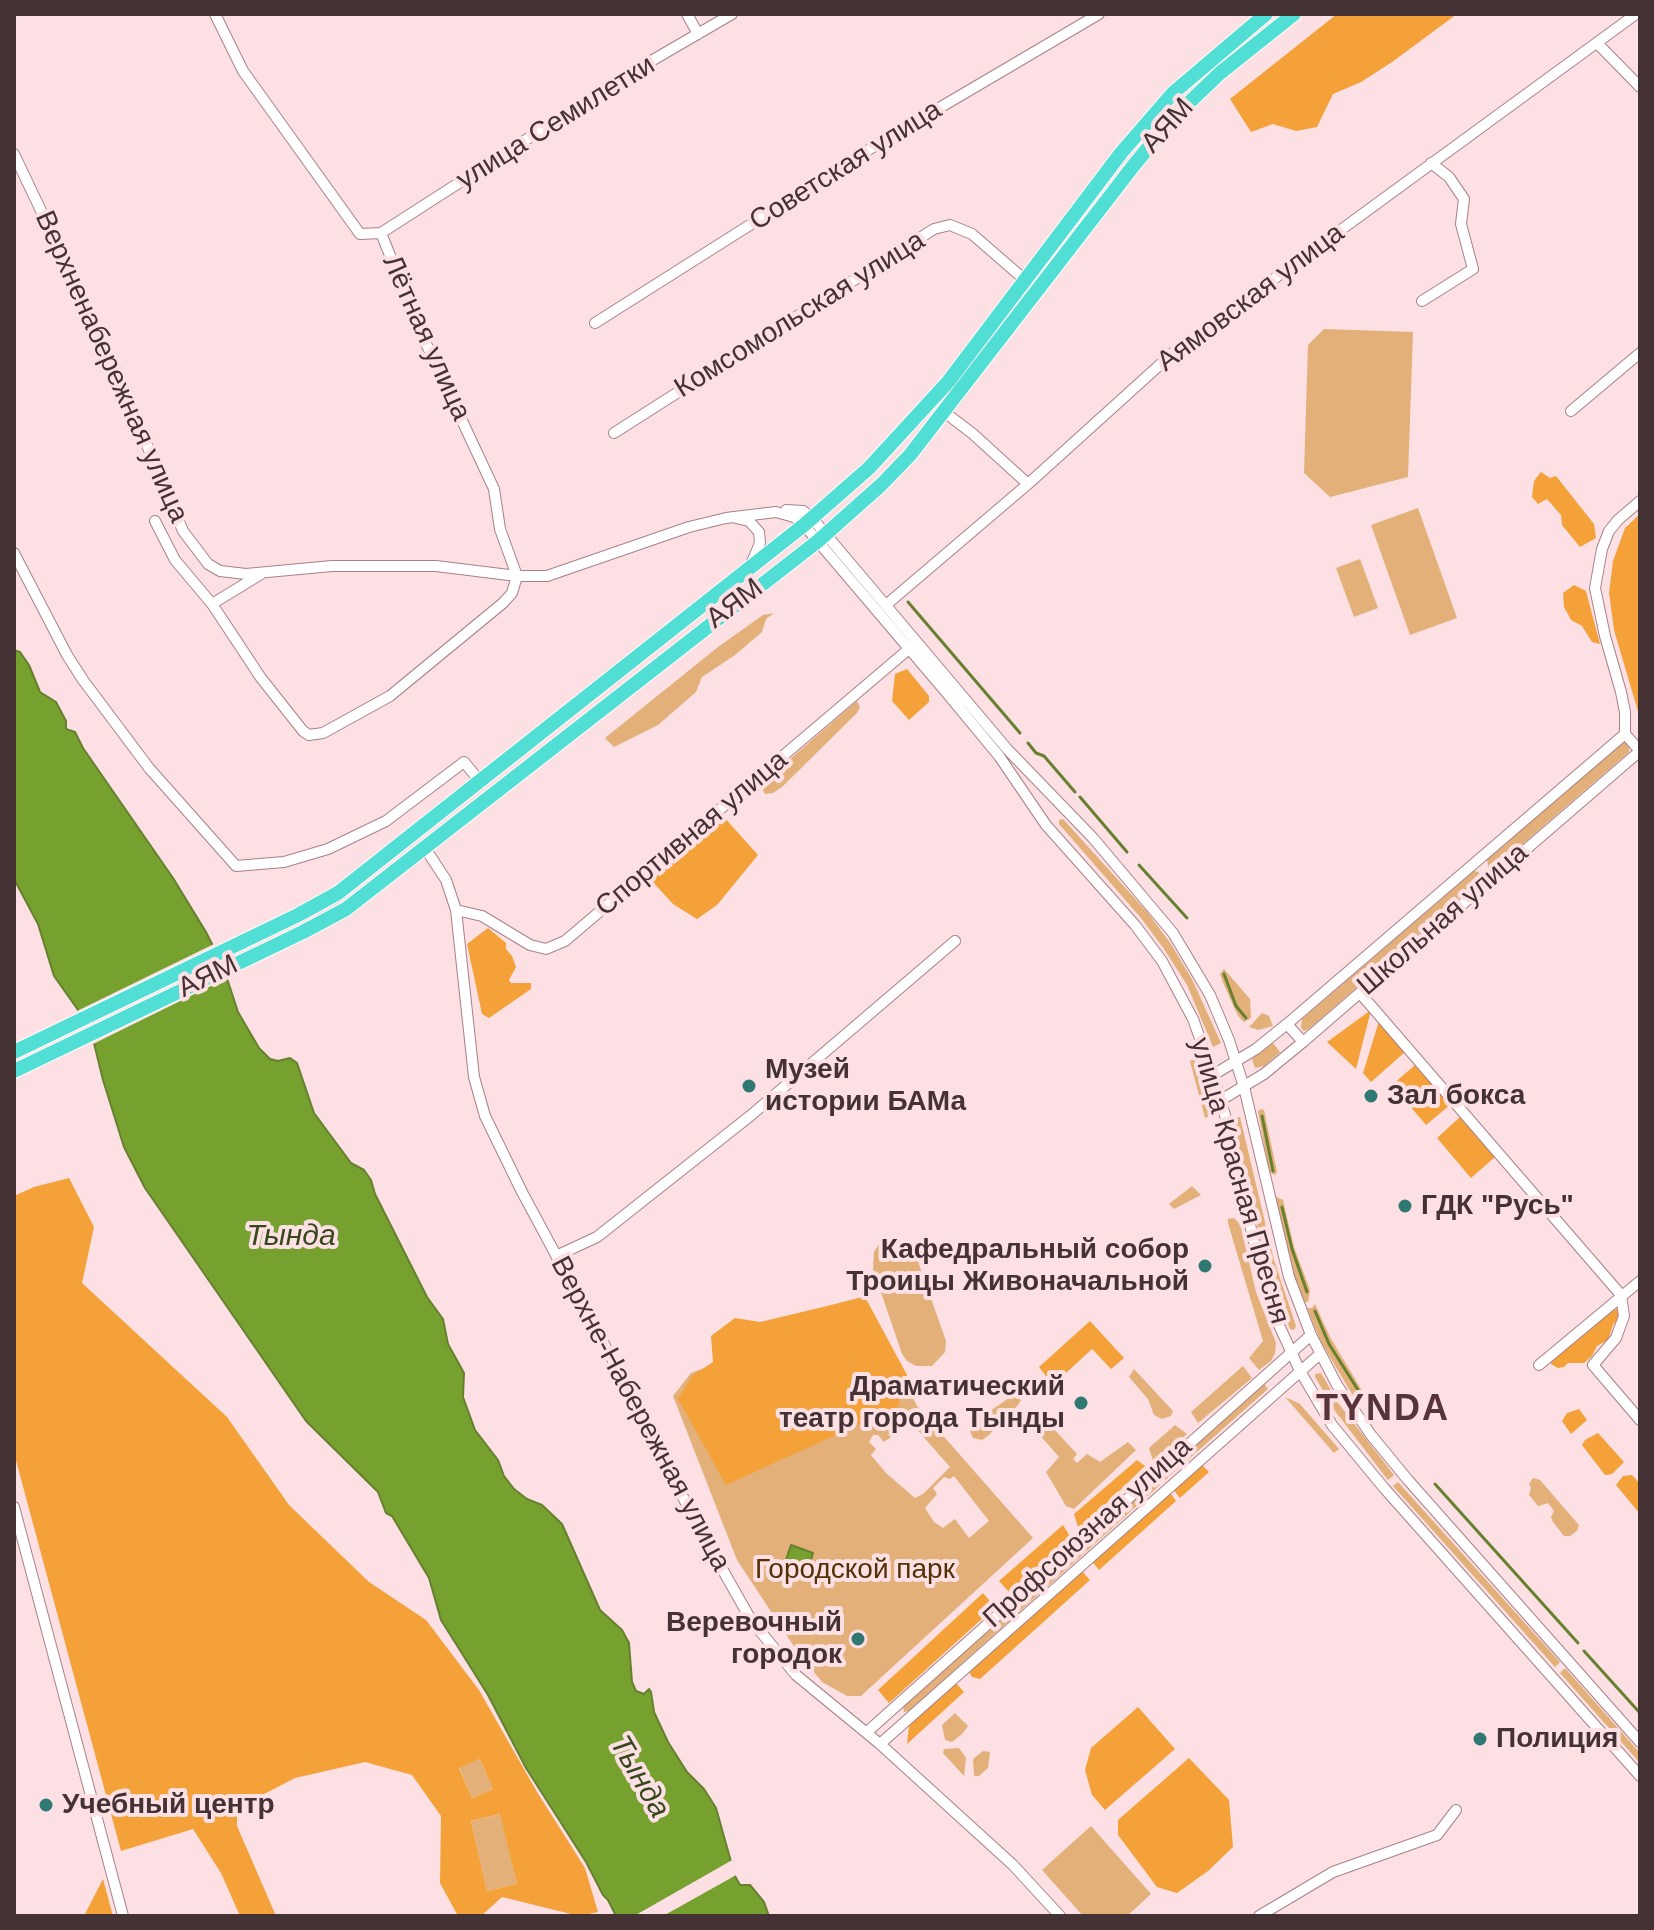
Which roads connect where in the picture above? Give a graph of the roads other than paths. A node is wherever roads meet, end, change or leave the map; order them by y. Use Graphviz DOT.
graph roads {
  1 [pos="215,14"];
  2 [pos="687,14"];
  3 [pos="732,14"];
  4 [pos="1099,14"];
  5 [pos="1266,14"];
  6 [pos="1294,14"];
  7 [pos="1636,14"];
  8 [pos="698,34"];
  9 [pos="1597,43"];
  10 [pos="1640,87"];
  11 [pos="14,154"];
  12 [pos="1431,163"];
  13 [pos="381,233"];
  14 [pos="1025,280"];
  15 [pos="1422,301"];
  16 [pos="595,323"];
  17 [pos="1640,353"];
  18 [pos="943,411"];
  19 [pos="1571,411"];
  20 [pos="614,433"];
  21 [pos="1028,484"];
  22 [pos="1640,501"];
  23 [pos="726,518"];
  24 [pos="155,521"];
  25 [pos="808,521"];
  26 [pos="822,538"];
  27 [pos="14,553"];
  28 [pos="748,569"];
  29 [pos="264,572"];
  30 [pos="517,576"];
  31 [pos="212,604"];
  32 [pos="886,605"];
  33 [pos="910,648"];
  34 [pos="1625,734"];
  35 [pos="1640,751"];
  36 [pos="479,780"];
  37 [pos="425,848"];
  38 [pos="1477,862"];
  39 [pos="1491,878"];
  40 [pos="456,910"];
  41 [pos="955,941"];
  42 [pos="1360,993"];
  43 [pos="1287,1024"];
  44 [pos="1303,1042"];
  45 [pos="14,1052"];
  46 [pos="1236,1062"];
  47 [pos="14,1071"];
  48 [pos="1213,1075"];
  49 [pos="1244,1087"];
  50 [pos="1221,1100"];
  51 [pos="556,1256"];
  52 [pos="1640,1281"];
  53 [pos="1621,1295"];
  54 [pos="1311,1335"];
  55 [pos="1291,1353"];
  56 [pos="1320,1354"];
  57 [pos="1539,1365"];
  58 [pos="1276,1366"];
  59 [pos="1300,1371"];
  60 [pos="1289,1381"];
  61 [pos="1640,1420"];
  62 [pos="14,1507"];
  63 [pos="892,1709"];
  64 [pos="904,1723"];
  65 [pos="867,1732"];
  66 [pos="1640,1742"];
  67 [pos="880,1744"];
  68 [pos="1640,1776"];
  69 [pos="1456,1810"];
  70 [pos="123,1916"];
  71 [pos="1060,1916"];
  72 [pos="1259,1916"];
  1 -- 13 [label="street, Лётная улица"];
  2 -- 8 [label="street"];
  3 -- 8 [label="street, улица Семилетки"];
  4 -- 16 [label="street, Советская улица"];
  5 -- 14 [label="highway, АЯМ"];
  6 -- 18 [label="highway, АЯМ"];
  7 -- 9 [label="street, Аямовская улица"];
  8 -- 13 [label="street, улица Семилетки"];
  9 -- 10 [label="street"];
  9 -- 12 [label="street, Аямовская улица"];
  11 -- 29 [label="street, Верхненабережная улица"];
  12 -- 15 [label="street"];
  12 -- 21 [label="street, Аямовская улица"];
  13 -- 30 [label="street, Лётная улица"];
  14 -- 20 [label="street, Комсомольская улица"];
  14 -- 25 [label="highway, АЯМ"];
  17 -- 19 [label="street"];
  18 -- 21 [label="street"];
  18 -- 26 [label="highway, АЯМ"];
  21 -- 32 [label="street, Аямовская улица"];
  22 -- 34 [label="street"];
  23 -- 25 [label="street"];
  23 -- 28 [label="street"];
  23 -- 30 [label="street"];
  24 -- 31 [label="street"];
  25 -- 26 [label="street"];
  25 -- 28 [label="highway, АЯМ"];
  26 -- 32 [label="street, улица Красная Пресня"];
  26 -- 33 [label="street, улица Красная Пресня"];
  26 -- 37 [label="highway, АЯМ"];
  27 -- 36 [label="street"];
  28 -- 36 [label="highway, АЯМ"];
  29 -- 30 [label="street"];
  29 -- 31 [label="street"];
  30 -- 31 [label="street"];
  32 -- 46 [label="street, улица Красная Пресня"];
  33 -- 40 [label="street, Спортивная улица"];
  33 -- 48 [label="street, улица Красная Пресня"];
  34 -- 35 [label="street"];
  34 -- 38 [label="street, Школьная улица"];
  35 -- 39 [label="street, Школьная улица"];
  36 -- 45 [label="highway, АЯМ"];
  37 -- 40 [label="street, Верхне-Набережная улица"];
  37 -- 47 [label="highway, АЯМ"];
  38 -- 39 [label="street"];
  38 -- 43 [label="street, Школьная улица"];
  39 -- 42 [label="street, Школьная улица"];
  40 -- 51 [label="street, Верхне-Набережная улица"];
  41 -- 51 [label="street"];
  42 -- 44 [label="street, Школьная улица"];
  42 -- 53 [label="street"];
  43 -- 44 [label="street"];
  43 -- 46 [label="street, Школьная улица"];
  44 -- 49 [label="street, Школьная улица"];
  46 -- 48 [label="street, Школьная улица"];
  46 -- 49 [label="street, улица Красная Пресня"];
  48 -- 50 [label="street, улица Красная Пресня"];
  49 -- 50 [label="street, Школьная улица"];
  49 -- 54 [label="street, улица Красная Пресня"];
  50 -- 55 [label="street, улица Красная Пресня"];
  51 -- 65 [label="street, Верхне-Набережная улица"];
  52 -- 53 [label="street"];
  53 -- 57 [label="street"];
  53 -- 61 [label="street"];
  54 -- 55 [label="street, Профсоюзная улица"];
  54 -- 56 [label="street, улица Красная Пресня"];
  55 -- 58 [label="street, Профсоюзная улица"];
  55 -- 59 [label="street, улица Красная Пресня"];
  56 -- 59 [label="street, Профсоюзная улица"];
  56 -- 66 [label="street, улица Красная Пресня"];
  58 -- 60 [label="street"];
  58 -- 63 [label="street, Профсоюзная улица"];
  59 -- 60 [label="street, Профсоюзная улица"];
  59 -- 68 [label="street, улица Красная Пресня"];
  60 -- 64 [label="street, Профсоюзная улица"];
  62 -- 70 [label="street"];
  63 -- 64 [label="street"];
  63 -- 65 [label="street, Профсоюзная улица"];
  64 -- 67 [label="street, Профсоюзная улица"];
  65 -- 67 [label="street, Верхне-Набережная улица"];
  67 -- 71 [label="street, Верхне-Набережная улица"];
  69 -- 72 [label="street"];
}
